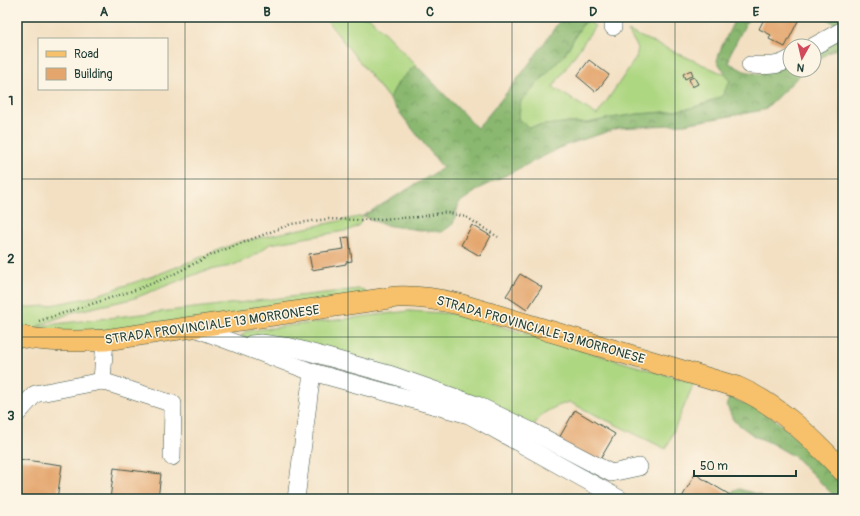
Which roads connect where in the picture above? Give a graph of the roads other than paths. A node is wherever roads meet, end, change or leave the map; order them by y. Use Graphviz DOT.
graph roads {
  1 [pos="843,30"];
  2 [pos="822,42"];
  3 [pos="782,64"];
  4 [pos="750,65"];
  5 [pos="192,327"];
  6 [pos="17,336"];
  7 [pos="105,340"];
  8 [pos="239,344"];
  9 [pos="312,372"];
  10 [pos="102,381"];
  11 [pos="17,414"];
  12 [pos="172,457"];
  13 [pos="639,467"];
  14 [pos="843,471"];
  15 [pos="296,499"];
  16 [pos="620,499"];
  1 -- 2 [label="lane"];
  3 -- 4 [label="lane"];
  5 -- 7 [label="main road, STRADA PROVINCIALE 13 MORRONESE"];
  5 -- 8 [label="lane"];
  5 -- 14 [label="main road, STRADA PROVINCIALE 13 MORRONESE"];
  6 -- 7 [label="main road, STRADA PROVINCIALE 13 MORRONESE"];
  7 -- 10 [label="lane"];
  8 -- 9 [label="lane"];
  8 -- 13 [label="lane"];
  9 -- 15 [label="lane"];
  9 -- 16 [label="lane"];
  10 -- 11 [label="lane"];
  10 -- 12 [label="lane"];
}
